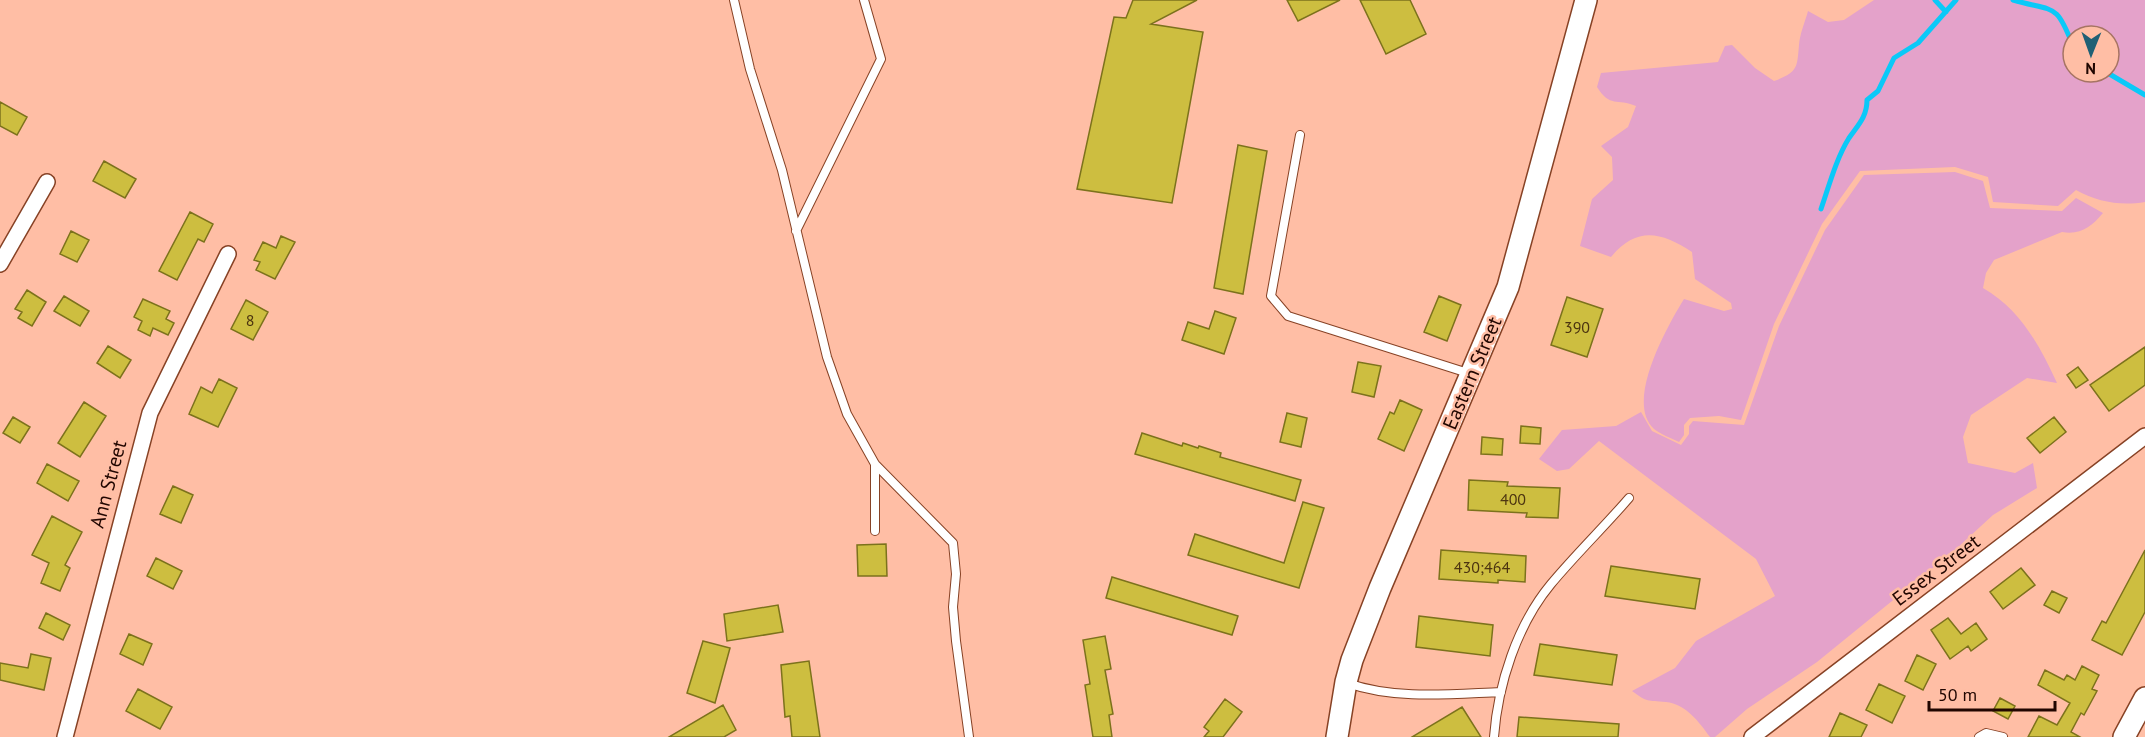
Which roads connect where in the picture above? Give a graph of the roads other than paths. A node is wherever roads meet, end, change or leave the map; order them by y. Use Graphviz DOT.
graph roads {
  1 [pos="734,0"];
  2 [pos="864,0"];
  3 [pos="1586,0"];
  4 [pos="1300,135"];
  5 [pos="47,182"];
  6 [pos="796,231"];
  7 [pos="228,254"];
  8 [pos="0,264"];
  9 [pos="1472,374"];
  10 [pos="2145,436"];
  11 [pos="875,464"];
  12 [pos="1629,498"];
  13 [pos="875,531"];
  14 [pos="1346,682"];
  15 [pos="1501,692"];
  16 [pos="2145,698"];
  17 [pos="65,737"];
  18 [pos="969,737"];
  19 [pos="1337,737"];
  20 [pos="1494,737"];
  21 [pos="1752,737"];
  22 [pos="1979,737"];
  23 [pos="2003,737"];
  24 [pos="2124,737"];
  1 -- 6 [label="lane"];
  2 -- 6 [label="lane"];
  3 -- 9 [label="street, Eastern Street"];
  4 -- 9 [label="lane"];
  5 -- 8 [label="street"];
  6 -- 11 [label="lane"];
  7 -- 17 [label="street, Ann Street"];
  9 -- 14 [label="street, Eastern Street"];
  10 -- 21 [label="street, Essex Street"];
  11 -- 13 [label="lane"];
  11 -- 18 [label="lane"];
  12 -- 15 [label="lane"];
  14 -- 15 [label="lane"];
  14 -- 19 [label="street, Eastern Street"];
  15 -- 20 [label="lane"];
  16 -- 24 [label="street"];
  22 -- 23 [label="lane"];
}
